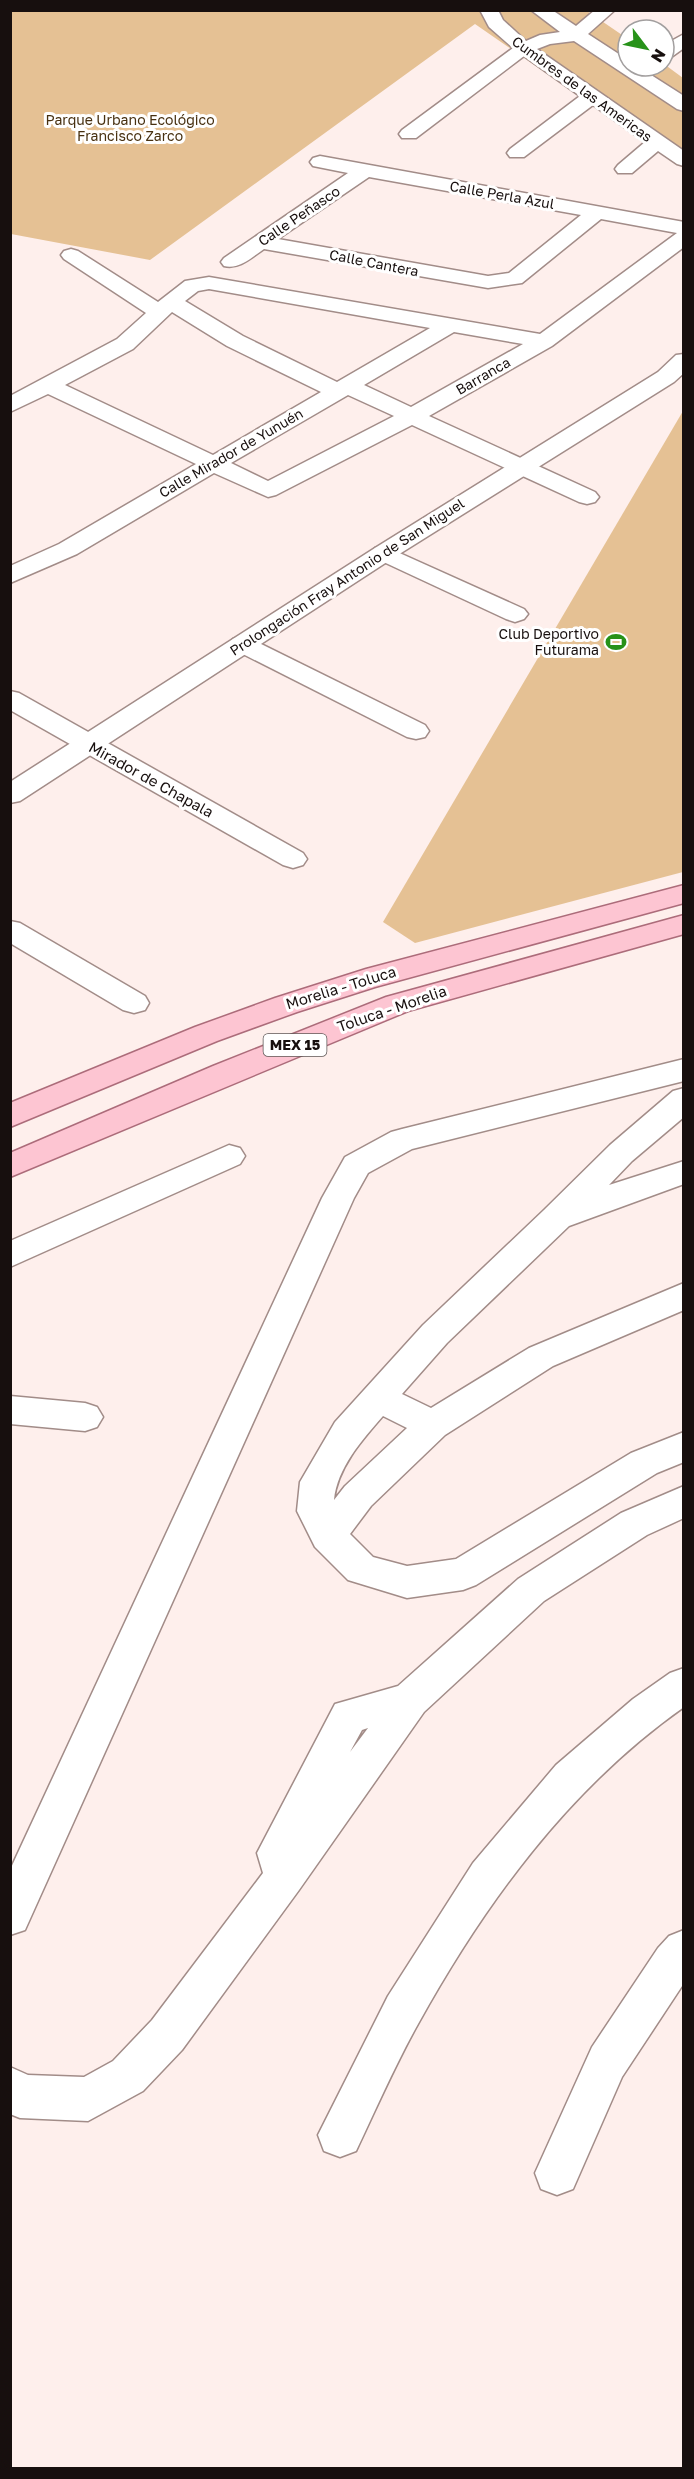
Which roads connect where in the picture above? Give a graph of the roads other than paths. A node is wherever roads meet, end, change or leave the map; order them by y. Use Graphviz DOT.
graph roads {
  1 [pos="489,10"];
  2 [pos="539,10"];
  3 [pos="613,23"];
  4 [pos="576,35"];
  5 [pos="524,48"];
  6 [pos="605,55"];
  7 [pos="592,96"];
  8 [pos="684,105"];
  9 [pos="409,134"];
  10 [pos="656,142"];
  11 [pos="516,153"];
  12 [pos="684,160"];
  13 [pos="320,162"];
  14 [pos="625,169"];
  15 [pos="366,170"];
  16 [pos="597,212"];
  17 [pos="684,228"];
  18 [pos="684,237"];
  19 [pos="261,242"];
  20 [pos="71,255"];
  21 [pos="231,262"];
  22 [pos="165,307"];
  23 [pos="449,326"];
  24 [pos="544,341"];
  25 [pos="684,360"];
  26 [pos="48,385"];
  27 [pos="342,388"];
  28 [pos="10,405"];
  29 [pos="414,415"];
  30 [pos="212,463"];
  31 [pos="522,466"];
  32 [pos="587,497"];
  33 [pos="384,553"];
  34 [pos="10,576"];
  35 [pos="515,614"];
  36 [pos="242,644"];
  37 [pos="10,699"];
  38 [pos="416,731"];
  39 [pos="87,744"];
  40 [pos="10,795"];
  41 [pos="293,859"];
  42 [pos="684,894"];
  43 [pos="684,924"];
  44 [pos="10,930"];
  45 [pos="134,1003"];
  46 [pos="206,1034"];
  47 [pos="684,1070"];
  48 [pos="684,1099"];
  49 [pos="10,1116"];
  50 [pos="10,1131"];
  51 [pos="621,1154"];
  52 [pos="229,1156"];
  53 [pos="10,1166"];
  54 [pos="674,1175"];
  55 [pos="556,1219"];
  56 [pos="10,1255"];
  57 [pos="684,1296"];
  58 [pos="378,1398"];
  59 [pos="10,1410"];
  60 [pos="86,1417"];
  61 [pos="433,1425"];
  62 [pos="684,1446"];
  63 [pos="684,1501"];
  64 [pos="328,1536"];
  65 [pos="684,1685"];
  66 [pos="10,1916"];
  67 [pos="684,1950"];
  68 [pos="10,2088"];
  69 [pos="340,2135"];
  70 [pos="557,2173"];
  1 -- 5 [label="street, Cumbres de las Americas"];
  2 -- 4 [label="street"];
  3 -- 4 [label="street"];
  3 -- 6 [label="street"];
  4 -- 5 [label="street"];
  4 -- 6 [label="street"];
  5 -- 7 [label="street, Cumbres de las Americas"];
  5 -- 9 [label="street"];
  6 -- 8 [label="street"];
  7 -- 10 [label="street, Cumbres de las Americas"];
  7 -- 11 [label="street"];
  10 -- 12 [label="street, Cumbres de las Americas"];
  10 -- 14 [label="street"];
  13 -- 15 [label="street, Calle Perla Azul"];
  15 -- 16 [label="street, Calle Perla Azul"];
  15 -- 19 [label="street, Calle Peñasco"];
  16 -- 17 [label="street, Calle Perla Azul"];
  16 -- 19 [label="street, Calle Cantera"];
  18 -- 24 [label="street, Barranca"];
  19 -- 21 [label="street, Calle Peñasco"];
  20 -- 22 [label="street"];
  22 -- 23 [label="street"];
  22 -- 26 [label="street"];
  22 -- 27 [label="street"];
  23 -- 24 [label="street"];
  23 -- 27 [label="street, Calle Mirador de Yunuén"];
  24 -- 29 [label="street, Barranca"];
  25 -- 31 [label="street, Prolongación Fray Antonio de San Miguel"];
  26 -- 28 [label="street"];
  26 -- 30 [label="street"];
  27 -- 29 [label="street"];
  27 -- 30 [label="street, Calle Mirador de Yunuén"];
  29 -- 30 [label="street, Barranca"];
  29 -- 31 [label="street"];
  30 -- 34 [label="street, Calle Mirador de Yunuén"];
  31 -- 32 [label="street"];
  31 -- 33 [label="street, Prolongación Fray Antonio de San Miguel"];
  33 -- 35 [label="street"];
  33 -- 36 [label="street, Prolongación Fray Antonio de San Miguel"];
  36 -- 38 [label="street"];
  36 -- 39 [label="street, Prolongación Fray Antonio de San Miguel"];
  37 -- 39 [label="street, Mirador de Chapala"];
  39 -- 40 [label="street, Prolongación Fray Antonio de San Miguel"];
  39 -- 41 [label="street, Mirador de Chapala"];
  42 -- 46 [label="main road, Morelia - Toluca / MEX 15"];
  43 -- 53 [label="main road, Toluca - Morelia / MEX 15"];
  44 -- 45 [label="street"];
  46 -- 49 [label="main road, Morelia - Toluca / MEX 15"];
  46 -- 50 [label="main road"];
  47 -- 66 [label="street"];
  48 -- 51 [label="street"];
  51 -- 54 [label="street"];
  51 -- 55 [label="street"];
  52 -- 56 [label="street"];
  54 -- 55 [label="street"];
  55 -- 58 [label="street"];
  57 -- 61 [label="street"];
  58 -- 61 [label="street"];
  58 -- 64 [label="street"];
  59 -- 60 [label="street"];
  61 -- 64 [label="street"];
  62 -- 64 [label="street"];
  63 -- 68 [label="street"];
  65 -- 69 [label="street"];
  67 -- 70 [label="street"];
}
